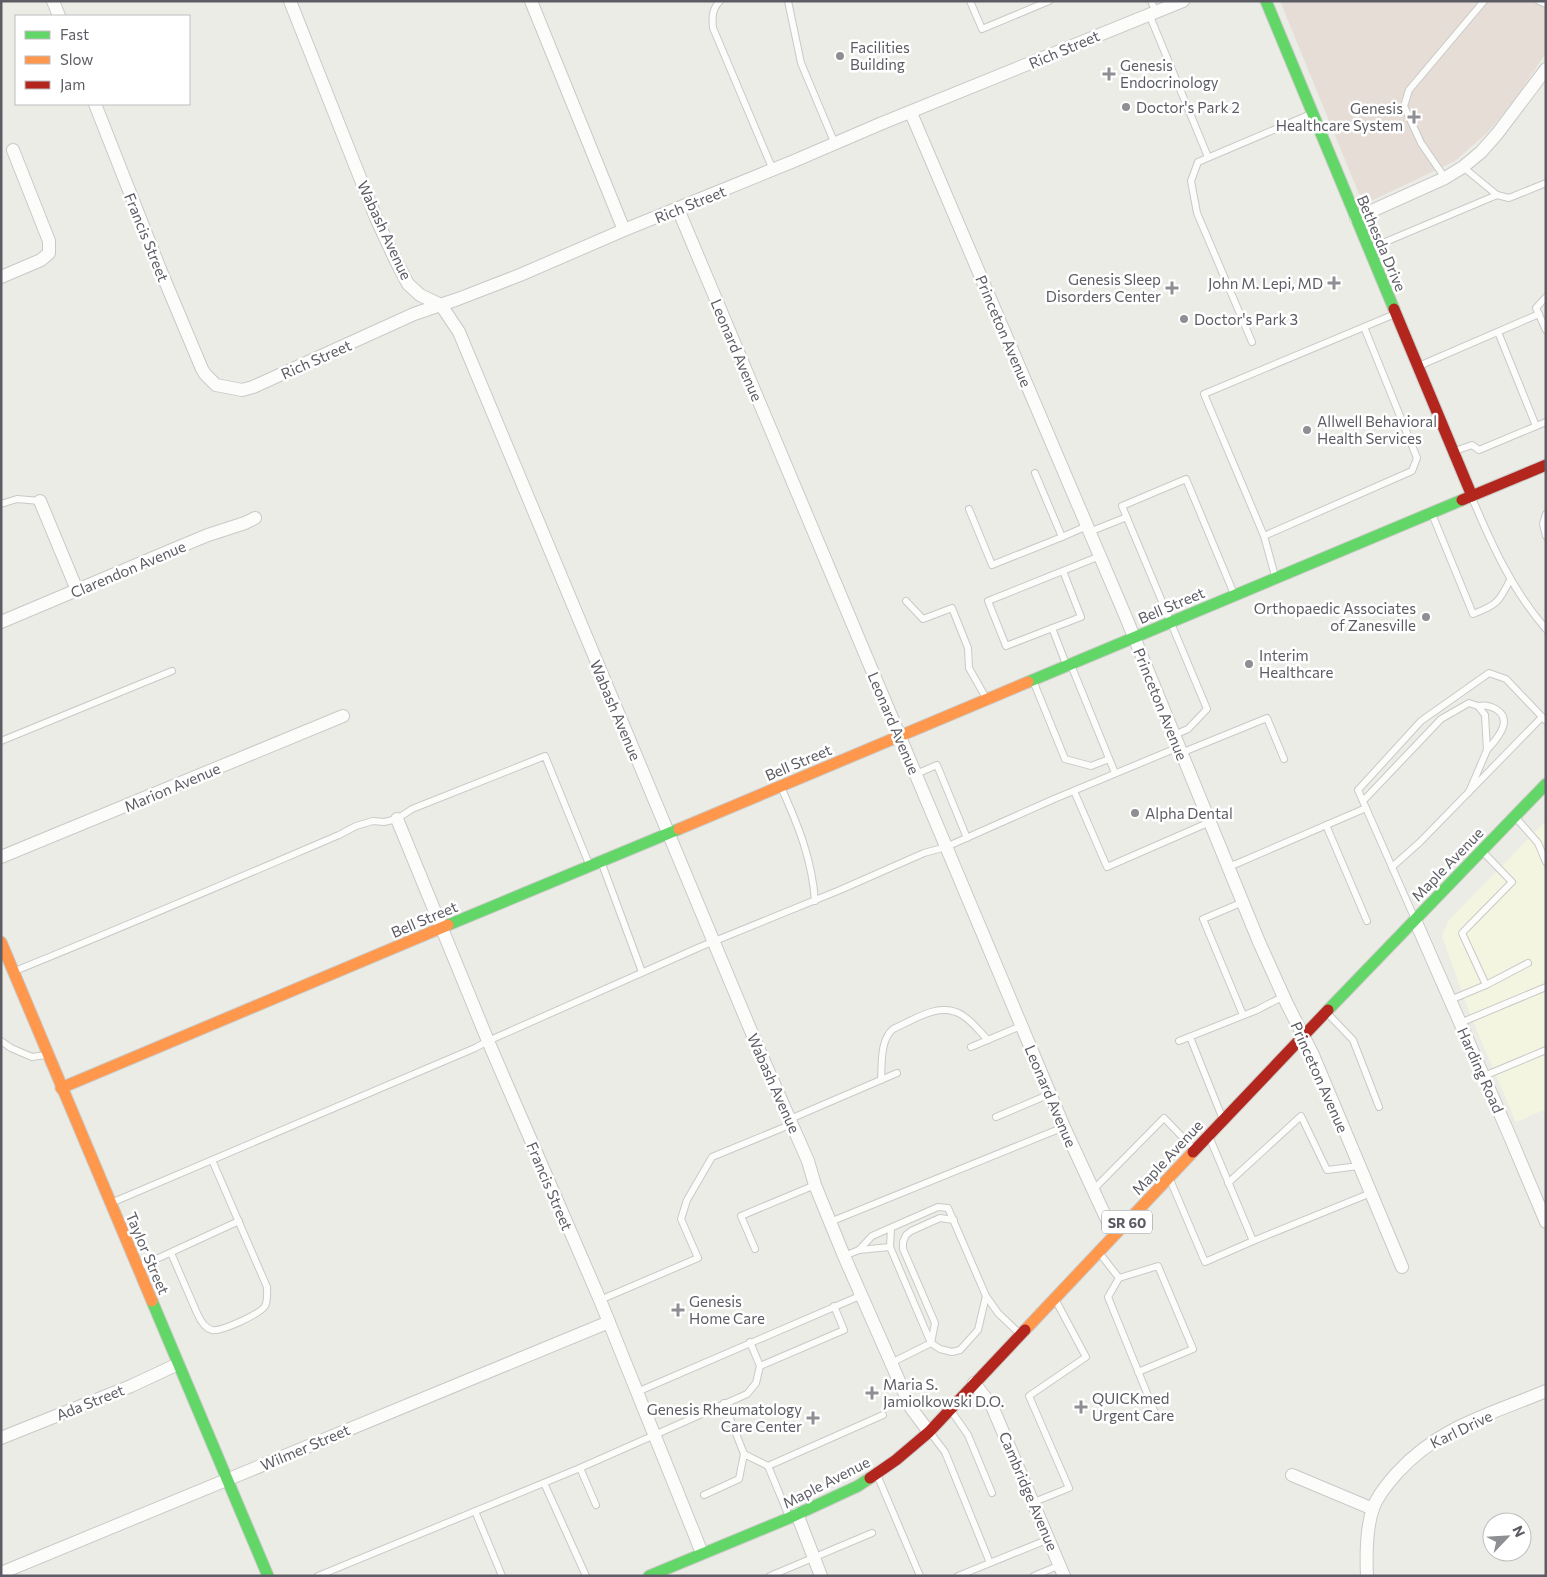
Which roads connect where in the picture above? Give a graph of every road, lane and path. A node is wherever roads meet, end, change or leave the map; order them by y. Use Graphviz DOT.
graph roads {
  1 [pos="53,1"];
  2 [pos="290,1"];
  3 [pos="530,1"];
  4 [pos="720,1"];
  5 [pos="788,1"];
  6 [pos="970,1"];
  7 [pos="1049,1"];
  8 [pos="1183,1"];
  9 [pos="1266,1"];
  10 [pos="1484,1"];
  11 [pos="1539,1"];
  12 [pos="1546,4"];
  13 [pos="1152,9"];
  14 [pos="60,15"];
  15 [pos="1546,70"];
  16 [pos="95,105"];
  17 [pos="911,113"];
  18 [pos="1312,113"];
  19 [pos="835,144"];
  20 [pos="13,150"];
  21 [pos="1208,157"];
  22 [pos="1463,167"];
  23 [pos="774,170"];
  24 [pos="1446,178"];
  25 [pos="1546,183"];
  26 [pos="1497,195"];
  27 [pos="678,209"];
  28 [pos="1356,218"];
  29 [pos="624,230"];
  30 [pos="1370,248"];
  31 [pos="1,276"];
  32 [pos="1546,297"];
  33 [pos="441,305"];
  34 [pos="1396,314"];
  35 [pos="1539,314"];
  36 [pos="1364,327"];
  37 [pos="1546,330"];
  38 [pos="1498,332"];
  39 [pos="1252,342"];
  40 [pos="1418,366"];
  41 [pos="202,369"];
  42 [pos="1546,422"];
  43 [pos="1536,426"];
  44 [pos="1454,452"];
  45 [pos="1546,465"];
  46 [pos="1035,473"];
  47 [pos="1472,496"];
  48 [pos="40,501"];
  49 [pos="1,504"];
  50 [pos="969,509"];
  51 [pos="1431,513"];
  52 [pos="1546,514"];
  53 [pos="1127,517"];
  54 [pos="255,518"];
  55 [pos="1088,529"];
  56 [pos="1264,536"];
  57 [pos="1546,536"];
  58 [pos="1062,537"];
  59 [pos="1100,556"];
  60 [pos="1063,571"];
  61 [pos="1276,578"];
  62 [pos="1510,580"];
  63 [pos="76,590"];
  64 [pos="1235,595"];
  65 [pos="906,601"];
  66 [pos="1,622"];
  67 [pos="1171,622"];
  68 [pos="1052,628"];
  69 [pos="1546,629"];
  70 [pos="1134,637"];
  71 [pos="1069,665"];
  72 [pos="172,672"];
  73 [pos="1033,680"];
  74 [pos="986,700"];
  75 [pos="1478,706"];
  76 [pos="343,716"];
  77 [pos="1544,719"];
  78 [pos="900,736"];
  79 [pos="1,741"];
  80 [pos="1178,745"];
  81 [pos="1487,750"];
  82 [pos="1109,759"];
  83 [pos="1284,759"];
  84 [pos="1115,773"];
  85 [pos="916,774"];
  86 [pos="1546,784"];
  87 [pos="780,786"];
  88 [pos="1074,791"];
  89 [pos="1469,792"];
  90 [pos="1362,801"];
  91 [pos="1366,808"];
  92 [pos="1514,816"];
  93 [pos="397,818"];
  94 [pos="1210,822"];
  95 [pos="1326,825"];
  96 [pos="668,833"];
  97 [pos="967,838"];
  98 [pos="946,847"];
  99 [pos="1481,850"];
  100 [pos="1,857"];
  101 [pos="1546,862"];
  102 [pos="595,863"];
  103 [pos="1228,866"];
  104 [pos="1392,867"];
  105 [pos="815,901"];
  106 [pos="1243,902"];
  107 [pos="1367,920"];
  108 [pos="1415,920"];
  109 [pos="443,927"];
  110 [pos="1,942"];
  111 [pos="714,942"];
  112 [pos="1528,963"];
  113 [pos="14,972"];
  114 [pos="642,972"];
  115 [pos="1486,985"];
  116 [pos="1546,987"];
  117 [pos="1284,996"];
  118 [pos="1450,1000"];
  119 [pos="1326,1012"];
  120 [pos="1243,1016"];
  121 [pos="1460,1023"];
  122 [pos="1021,1026"];
  123 [pos="1304,1035"];
  124 [pos="1190,1037"];
  125 [pos="988,1040"];
  126 [pos="1,1041"];
  127 [pos="488,1041"];
  128 [pos="1179,1041"];
  129 [pos="971,1047"];
  130 [pos="1546,1050"];
  131 [pos="48,1054"];
  132 [pos="897,1073"];
  133 [pos="1484,1076"];
  134 [pos="881,1080"];
  135 [pos="62,1088"];
  136 [pos="1050,1094"];
  137 [pos="1379,1107"];
  138 [pos="996,1117"];
  139 [pos="1223,1120"];
  140 [pos="791,1121"];
  141 [pos="1064,1127"];
  142 [pos="1209,1135"];
  143 [pos="1195,1150"];
  144 [pos="212,1160"];
  145 [pos="1359,1166"];
  146 [pos="1169,1177"];
  147 [pos="1228,1183"];
  148 [pos="815,1185"];
  149 [pos="1092,1191"];
  150 [pos="1370,1193"];
  151 [pos="110,1203"];
  152 [pos="954,1220"];
  153 [pos="239,1221"];
  154 [pos="830,1222"];
  155 [pos="1546,1222"];
  156 [pos="891,1228"];
  157 [pos="1114,1235"];
  158 [pos="1253,1241"];
  159 [pos="890,1247"];
  160 [pos="754,1249"];
  161 [pos="859,1250"];
  162 [pos="1098,1252"];
  163 [pos="171,1253"];
  164 [pos="844,1256"];
  165 [pos="137,1267"];
  166 [pos="1402,1267"];
  167 [pos="1119,1278"];
  168 [pos="862,1295"];
  169 [pos="986,1296"];
  170 [pos="1054,1297"];
  171 [pos="600,1300"];
  172 [pos="834,1306"];
  173 [pos="609,1322"];
  174 [pos="1020,1334"];
  175 [pos="750,1342"];
  176 [pos="931,1343"];
  177 [pos="891,1363"];
  178 [pos="178,1364"];
  179 [pos="760,1366"];
  180 [pos="1138,1372"];
  181 [pos="974,1383"];
  182 [pos="637,1392"];
  183 [pos="1546,1392"];
  184 [pos="724,1403"];
  185 [pos="950,1409"];
  186 [pos="1155,1413"];
  187 [pos="884,1415"];
  188 [pos="928,1432"];
  189 [pos="654,1436"];
  190 [pos="1,1438"];
  191 [pos="744,1454"];
  192 [pos="768,1466"];
  193 [pos="580,1468"];
  194 [pos="877,1474"];
  195 [pos="1292,1475"];
  196 [pos="226,1479"];
  197 [pos="544,1483"];
  198 [pos="992,1493"];
  199 [pos="704,1495"];
  200 [pos="1034,1502"];
  201 [pos="596,1504"];
  202 [pos="1373,1509"];
  203 [pos="475,1511"];
  204 [pos="793,1516"];
  205 [pos="872,1533"];
  206 [pos="1049,1539"];
  207 [pos="702,1554"];
  208 [pos="814,1558"];
  209 [pos="684,1561"];
  210 [pos="990,1563"];
  211 [pos="1062,1570"];
  212 [pos="1,1573"];
  213 [pos="268,1576"];
  214 [pos="318,1576"];
  215 [pos="502,1576"];
  216 [pos="586,1576"];
  217 [pos="649,1576"];
  218 [pos="690,1576"];
  219 [pos="770,1576"];
  220 [pos="821,1576"];
  221 [pos="920,1576"];
  222 [pos="958,1576"];
  223 [pos="1034,1576"];
  224 [pos="1367,1576"];
  1 -- 14 [label="street"];
  2 -- 33 [label="street, Wabash Avenue"];
  3 -- 29 [label="street"];
  4 -- 23 [label="lane"];
  5 -- 19 [label="lane"];
  6 -- 7 [label="lane"];
  8 -- 13 [label="street, Rich Street"];
  9 -- 18 [label="street, Bethesda Drive"];
  10 -- 24 [label="lane"];
  11 -- 12 [label="lane"];
  13 -- 17 [label="street, Rich Street"];
  13 -- 21 [label="lane"];
  15 -- 22 [label="street"];
  16 -- 41 [label="street, Francis Street"];
  17 -- 19 [label="street, Rich Street"];
  17 -- 55 [label="street, Princeton Avenue"];
  18 -- 21 [label="lane"];
  18 -- 28 [label="street, Bethesda Drive"];
  19 -- 23 [label="street, Rich Street"];
  20 -- 31 [label="street"];
  21 -- 39 [label="lane"];
  22 -- 24 [label="street"];
  22 -- 26 [label="lane"];
  23 -- 27 [label="street, Rich Street"];
  24 -- 28 [label="street"];
  25 -- 26 [label="lane"];
  26 -- 30 [label="lane"];
  27 -- 29 [label="street, Rich Street"];
  27 -- 78 [label="street, Leonard Avenue"];
  28 -- 30 [label="street, Bethesda Drive"];
  29 -- 33 [label="street, Rich Street"];
  30 -- 34 [label="street, Bethesda Drive"];
  32 -- 35 [label="lane"];
  33 -- 41 [label="street, Rich Street"];
  33 -- 96 [label="street, Wabash Avenue"];
  34 -- 36 [label="lane"];
  34 -- 40 [label="street, Bethesda Drive"];
  35 -- 37 [label="lane"];
  35 -- 38 [label="lane"];
  36 -- 56 [label="lane"];
  36 -- 56 [label="lane"];
  38 -- 40 [label="lane"];
  38 -- 43 [label="lane"];
  40 -- 44 [label="street, Bethesda Drive"];
  42 -- 43 [label="lane"];
  43 -- 44 [label="lane"];
  44 -- 47 [label="street, Bethesda Drive"];
  45 -- 47 [label="street, Bell Street"];
  46 -- 58 [label="lane"];
  47 -- 51 [label="street, Bell Street"];
  47 -- 62 [label="lane"];
  48 -- 49 [label="lane"];
  48 -- 63 [label="street"];
  50 -- 58 [label="lane"];
  51 -- 61 [label="street, Bell Street"];
  51 -- 62 [label="lane"];
  52 -- 57 [label="lane"];
  53 -- 55 [label="lane"];
  53 -- 64 [label="lane"];
  53 -- 67 [label="lane"];
  54 -- 63 [label="street, Clarendon Avenue"];
  55 -- 58 [label="lane"];
  55 -- 59 [label="street, Princeton Avenue"];
  56 -- 61 [label="lane"];
  59 -- 60 [label="lane"];
  59 -- 70 [label="street, Princeton Avenue"];
  60 -- 68 [label="lane"];
  60 -- 68 [label="lane"];
  61 -- 64 [label="street, Bell Street"];
  62 -- 69 [label="lane"];
  63 -- 66 [label="street, Clarendon Avenue"];
  64 -- 67 [label="street, Bell Street"];
  65 -- 74 [label="lane"];
  67 -- 70 [label="street, Bell Street"];
  67 -- 80 [label="lane"];
  68 -- 71 [label="lane"];
  70 -- 71 [label="street, Bell Street"];
  70 -- 80 [label="street, Princeton Avenue"];
  71 -- 73 [label="street, Bell Street"];
  71 -- 82 [label="lane"];
  72 -- 79 [label="lane"];
  73 -- 74 [label="street, Bell Street"];
  73 -- 82 [label="lane"];
  74 -- 78 [label="street, Bell Street"];
  75 -- 81 [label="lane"];
  75 -- 81 [label="lane"];
  75 -- 90 [label="lane"];
  76 -- 100 [label="street, Marion Avenue"];
  77 -- 89 [label="lane"];
  77 -- 90 [label="lane"];
  78 -- 85 [label="street, Leonard Avenue"];
  78 -- 87 [label="street, Bell Street"];
  80 -- 83 [label="lane"];
  80 -- 84 [label="lane"];
  80 -- 94 [label="street, Princeton Avenue"];
  81 -- 89 [label="lane"];
  82 -- 84 [label="lane"];
  84 -- 88 [label="lane"];
  85 -- 97 [label="lane"];
  85 -- 98 [label="street, Leonard Avenue"];
  86 -- 92 [label="street, Maple Avenue / SR 60"];
  87 -- 96 [label="street, Bell Street"];
  87 -- 105 [label="lane"];
  88 -- 94 [label="lane"];
  88 -- 97 [label="lane"];
  89 -- 104 [label="lane"];
  90 -- 91 [label="lane"];
  91 -- 95 [label="lane"];
  91 -- 104 [label="lane"];
  92 -- 99 [label="street, Maple Avenue / SR 60"];
  92 -- 101 [label="lane"];
  93 -- 102 [label="lane"];
  93 -- 109 [label="street, Francis Street"];
  93 -- 113 [label="lane"];
  94 -- 103 [label="street, Princeton Avenue"];
  95 -- 103 [label="lane"];
  95 -- 107 [label="lane"];
  96 -- 102 [label="street, Bell Street"];
  96 -- 111 [label="street, Wabash Avenue"];
  97 -- 98 [label="lane"];
  98 -- 105 [label="lane"];
  98 -- 122 [label="street, Leonard Avenue"];
  99 -- 108 [label="street, Maple Avenue / SR 60"];
  99 -- 115 [label="lane"];
  102 -- 109 [label="street, Bell Street"];
  102 -- 114 [label="lane"];
  103 -- 106 [label="street, Princeton Avenue"];
  104 -- 108 [label="lane"];
  105 -- 111 [label="lane"];
  106 -- 117 [label="street, Princeton Avenue"];
  106 -- 120 [label="lane"];
  108 -- 118 [label="street, Harding Road"];
  108 -- 119 [label="street, Maple Avenue / SR 60"];
  109 -- 127 [label="street, Francis Street"];
  109 -- 135 [label="street, Bell Street"];
  110 -- 113 [label="street, Taylor Street"];
  111 -- 114 [label="lane"];
  111 -- 140 [label="street, Wabash Avenue"];
  112 -- 115 [label="lane"];
  113 -- 131 [label="street, Taylor Street"];
  114 -- 127 [label="lane"];
  115 -- 118 [label="lane"];
  116 -- 121 [label="lane"];
  117 -- 120 [label="lane"];
  117 -- 123 [label="street, Princeton Avenue"];
  118 -- 121 [label="street, Harding Road"];
  119 -- 123 [label="street, Maple Avenue / SR 60"];
  119 -- 137 [label="lane"];
  120 -- 124 [label="lane"];
  121 -- 133 [label="street, Harding Road"];
  122 -- 125 [label="lane"];
  122 -- 136 [label="street, Leonard Avenue"];
  123 -- 139 [label="street, Maple Avenue / SR 60"];
  123 -- 145 [label="street, Princeton Avenue"];
  124 -- 128 [label="lane"];
  124 -- 139 [label="lane"];
  125 -- 129 [label="lane"];
  125 -- 134 [label="lane"];
  126 -- 131 [label="lane"];
  127 -- 144 [label="lane"];
  127 -- 171 [label="street, Francis Street"];
  130 -- 133 [label="lane"];
  131 -- 135 [label="street, Taylor Street"];
  132 -- 134 [label="lane"];
  133 -- 155 [label="street, Harding Road"];
  134 -- 140 [label="lane"];
  135 -- 151 [label="street, Taylor Street"];
  136 -- 138 [label="lane"];
  136 -- 141 [label="street, Leonard Avenue"];
  139 -- 142 [label="street, Maple Avenue / SR 60"];
  140 -- 148 [label="street, Wabash Avenue"];
  140 -- 171 [label="lane"];
  141 -- 149 [label="street, Leonard Avenue"];
  141 -- 154 [label="lane"];
  142 -- 143 [label="street, Maple Avenue / SR 60"];
  142 -- 147 [label="lane"];
  143 -- 146 [label="street, Maple Avenue / SR 60"];
  143 -- 149 [label="lane"];
  144 -- 151 [label="lane"];
  144 -- 153 [label="lane"];
  145 -- 147 [label="lane"];
  145 -- 150 [label="street, Princeton Avenue"];
  146 -- 157 [label="street, Maple Avenue / SR 60"];
  146 -- 158 [label="lane"];
  147 -- 158 [label="lane"];
  148 -- 154 [label="street, Wabash Avenue"];
  148 -- 160 [label="lane"];
  149 -- 157 [label="street, Leonard Avenue"];
  150 -- 158 [label="lane"];
  150 -- 166 [label="street, Princeton Avenue"];
  151 -- 165 [label="street, Taylor Street"];
  152 -- 156 [label="lane"];
  152 -- 169 [label="lane"];
  152 -- 176 [label="lane"];
  153 -- 163 [label="lane"];
  153 -- 163 [label="lane"];
  154 -- 164 [label="street, Wabash Avenue"];
  156 -- 159 [label="lane"];
  156 -- 161 [label="lane"];
  157 -- 162 [label="street, Maple Avenue / SR 60"];
  159 -- 161 [label="lane"];
  159 -- 176 [label="lane"];
  161 -- 164 [label="lane"];
  162 -- 167 [label="lane"];
  162 -- 170 [label="street, Maple Avenue / SR 60"];
  163 -- 165 [label="lane"];
  164 -- 168 [label="street, Wabash Avenue"];
  165 -- 178 [label="street, Taylor Street"];
  167 -- 180 [label="lane"];
  167 -- 180 [label="lane"];
  168 -- 172 [label="lane"];
  168 -- 177 [label="street, Wabash Avenue"];
  169 -- 174 [label="lane"];
  169 -- 176 [label="lane"];
  170 -- 174 [label="street, Maple Avenue / SR 60"];
  170 -- 200 [label="lane"];
  171 -- 173 [label="street, Francis Street"];
  172 -- 175 [label="lane"];
  172 -- 179 [label="lane"];
  173 -- 182 [label="street, Francis Street"];
  173 -- 196 [label="street, Wilmer Street"];
  174 -- 181 [label="street, Maple Avenue / SR 60"];
  175 -- 179 [label="lane"];
  175 -- 182 [label="lane"];
  176 -- 177 [label="lane"];
  177 -- 188 [label="street, Wabash Avenue"];
  178 -- 190 [label="street, Ada Street"];
  178 -- 196 [label="street, Taylor Street"];
  179 -- 184 [label="lane"];
  180 -- 186 [label="lane"];
  181 -- 185 [label="street, Maple Avenue / SR 60"];
  181 -- 200 [label="street, Cambridge Avenue"];
  182 -- 189 [label="street, Francis Street"];
  183 -- 202 [label="street, Karl Drive"];
  184 -- 189 [label="lane"];
  184 -- 191 [label="lane"];
  185 -- 188 [label="street, Maple Avenue / SR 60"];
  185 -- 198 [label="lane"];
  187 -- 192 [label="lane"];
  188 -- 194 [label="street, Maple Avenue / SR 60"];
  188 -- 210 [label="lane"];
  189 -- 193 [label="lane"];
  189 -- 207 [label="street, Francis Street"];
  191 -- 192 [label="lane"];
  191 -- 199 [label="lane"];
  192 -- 204 [label="lane"];
  193 -- 197 [label="lane"];
  193 -- 201 [label="lane"];
  194 -- 204 [label="street, Maple Avenue / SR 60"];
  194 -- 221 [label="lane"];
  195 -- 202 [label="street"];
  196 -- 212 [label="street, Wilmer Street"];
  196 -- 213 [label="street, Taylor Street"];
  197 -- 203 [label="lane"];
  197 -- 216 [label="lane"];
  200 -- 206 [label="street, Cambridge Avenue"];
  202 -- 224 [label="street, Karl Drive"];
  203 -- 214 [label="lane"];
  203 -- 215 [label="lane"];
  204 -- 207 [label="street, Maple Avenue / SR 60"];
  204 -- 208 [label="street"];
  205 -- 208 [label="lane"];
  206 -- 210 [label="lane"];
  206 -- 211 [label="street, Cambridge Avenue"];
  207 -- 209 [label="street, Maple Avenue / SR 60"];
  208 -- 219 [label="lane"];
  208 -- 220 [label="street"];
  209 -- 217 [label="street, Maple Avenue / SR 60"];
  209 -- 218 [label="street"];
  210 -- 222 [label="lane"];
  211 -- 223 [label="lane"];
}
